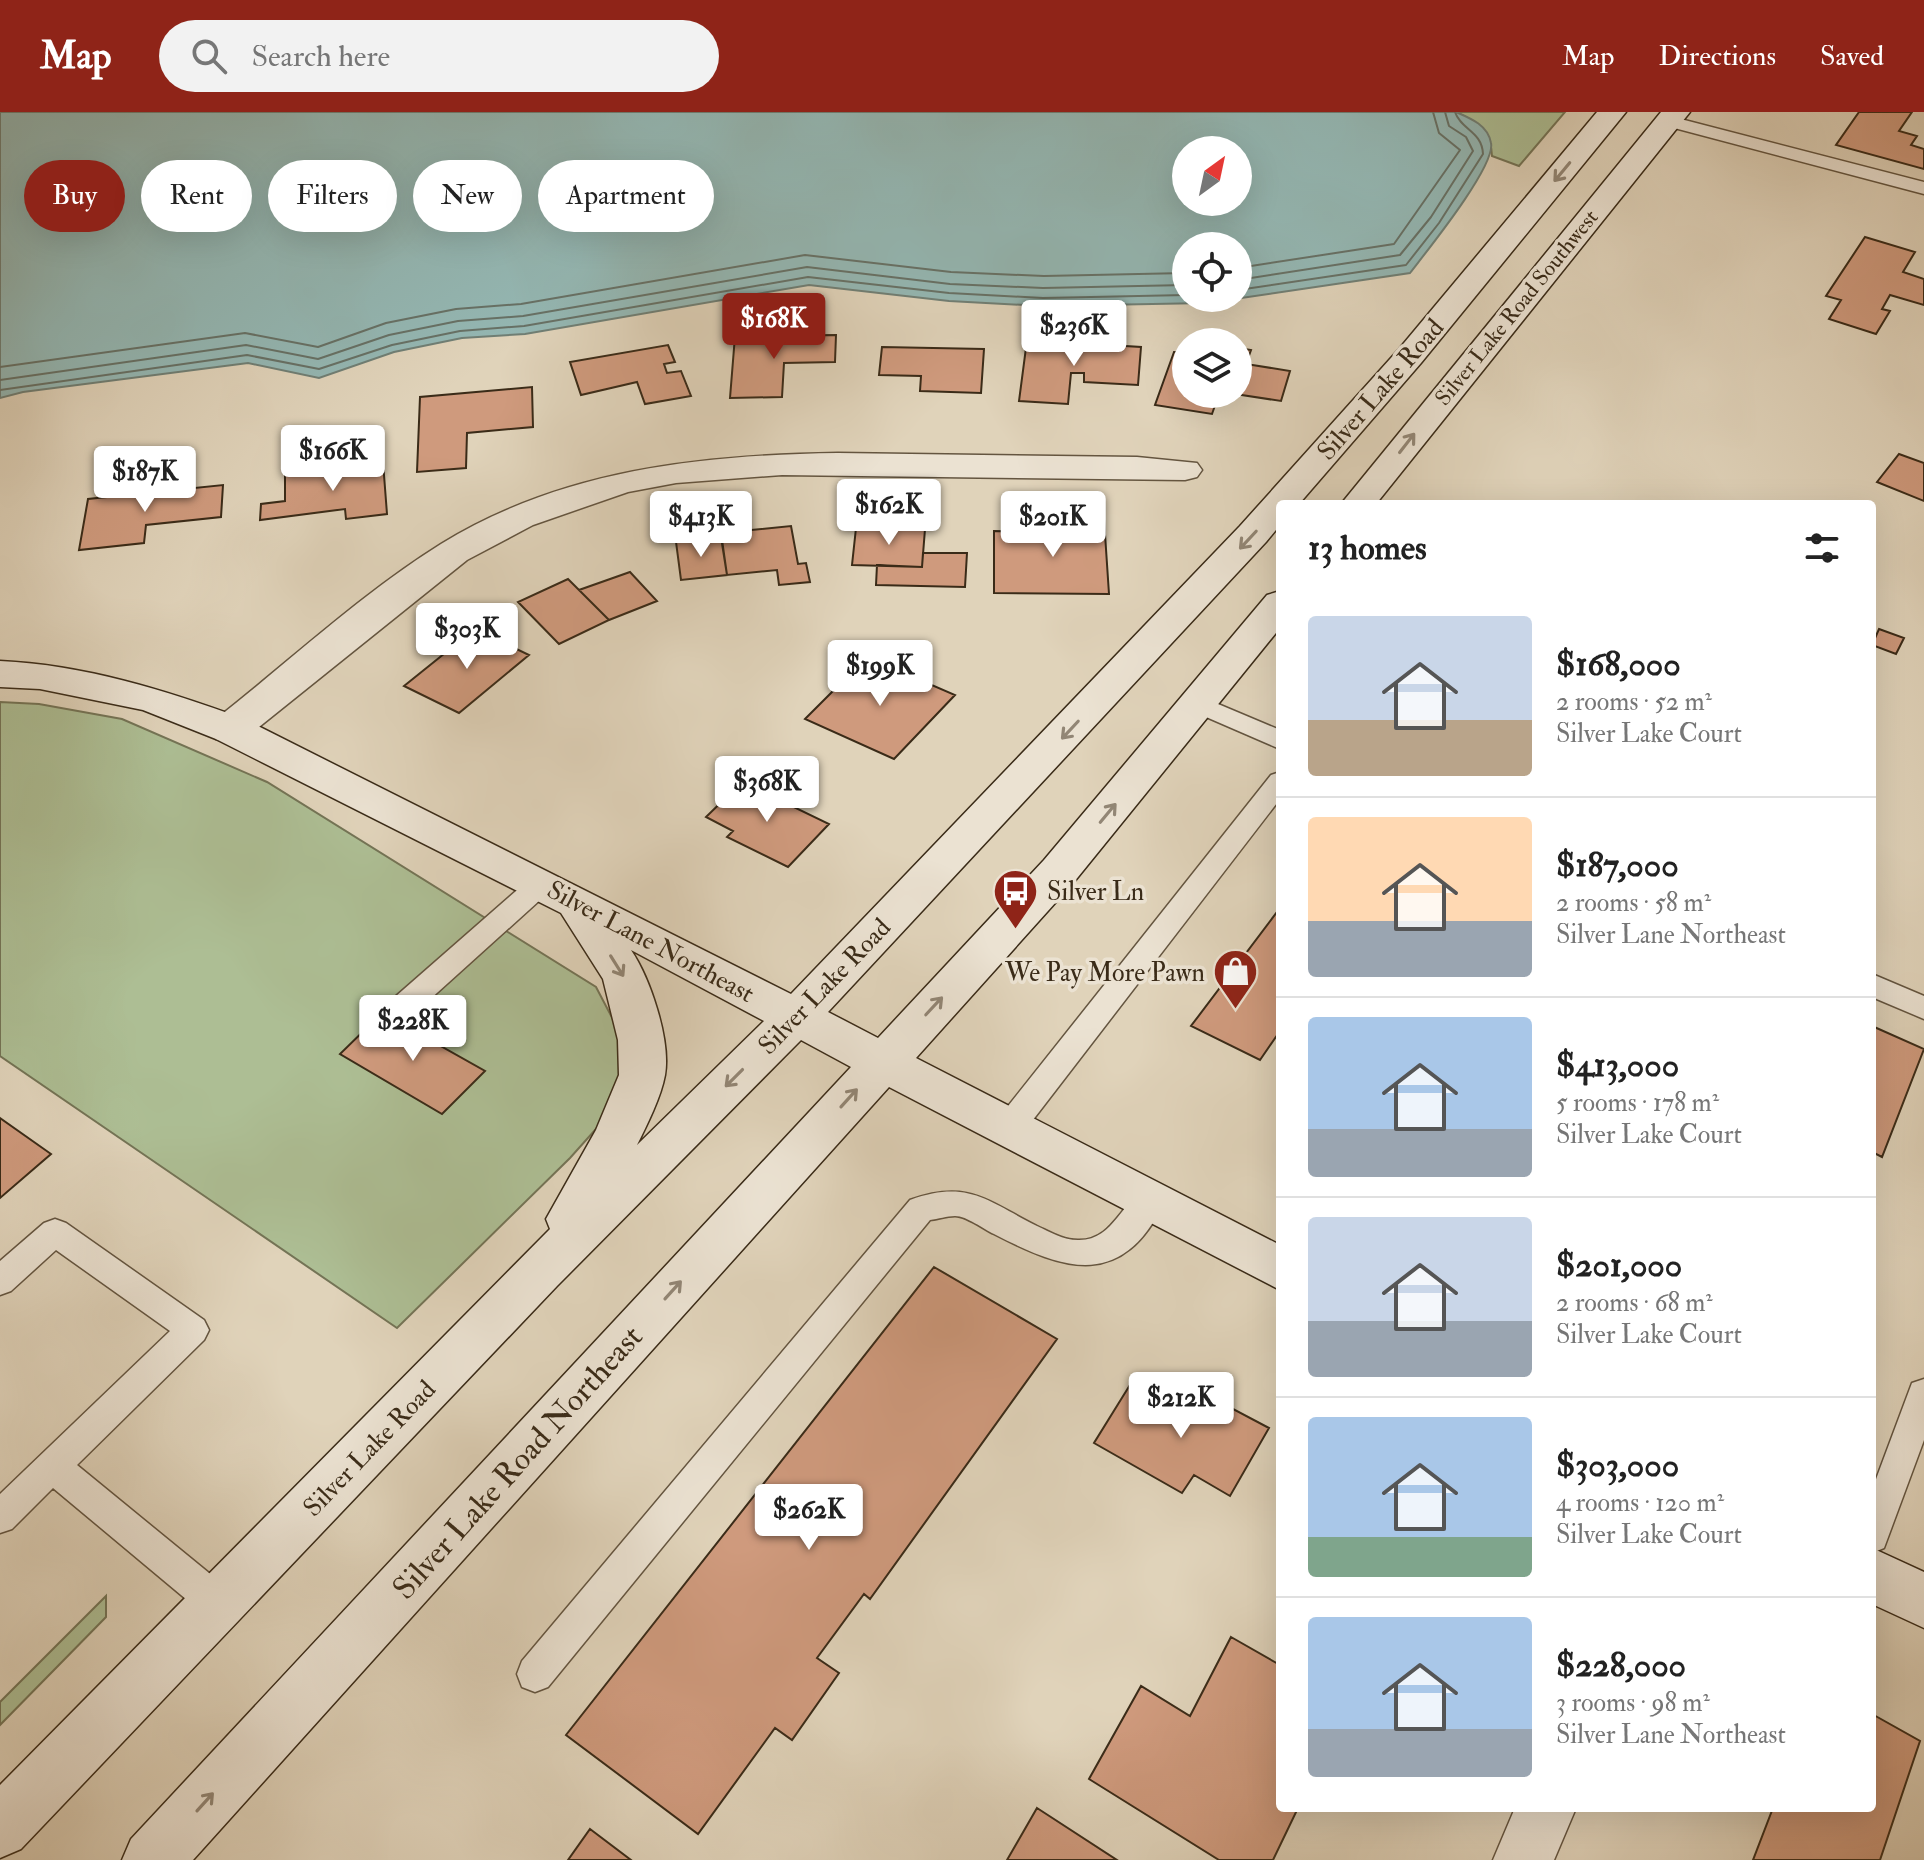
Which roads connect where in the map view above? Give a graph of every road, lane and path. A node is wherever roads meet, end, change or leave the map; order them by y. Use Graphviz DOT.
graph roads {
  1 [pos="1612,112"];
  2 [pos="1673,116"];
  3 [pos="1924,188"];
  4 [pos="1185,470"];
  5 [pos="1283,500"];
  6 [pos="1361,500"];
  7 [pos="1276,508"];
  8 [pos="1276,608"];
  9 [pos="0,674"];
  10 [pos="1199,704"];
  11 [pos="230,729"];
  12 [pos="1276,738"];
  13 [pos="1276,786"];
  14 [pos="558,892"];
  15 [pos="1876,987"];
  16 [pos="1924,1008"];
  17 [pos="397,1012"];
  18 [pos="796,1017"];
  19 [pos="881,1063"];
  20 [pos="1008,1129"];
  21 [pos="1150,1201"];
  22 [pos="1276,1267"];
  23 [pos="540,1271"];
  24 [pos="0,1281"];
  25 [pos="1924,1394"];
  26 [pos="52,1466"];
  27 [pos="0,1517"];
  28 [pos="1876,1525"];
  29 [pos="1876,1577"];
  30 [pos="1924,1601"];
  31 [pos="218,1603"];
  32 [pos="535,1674"];
  33 [pos="1544,1812"];
  34 [pos="0,1828"];
  35 [pos="152,1860"];
  36 [pos="1523,1860"];
  1 -- 5 [label="main road, Silver Lake Road, one-way"];
  2 -- 3 [label="lane"];
  6 -- 2 [label="main road, Silver Lake Road Southwest, one-way"];
  4 -- 11 [label="main road"];
  7 -- 18 [label="main road, Silver Lake Road, one-way"];
  8 -- 10 [label="main road"];
  9 -- 11 [label="main road, Silver Lane Northeast"];
  10 -- 12 [label="lane"];
  19 -- 10 [label="main road, one-way"];
  11 -- 14 [label="main road, Silver Lane Northeast"];
  13 -- 20 [label="lane"];
  14 -- 17 [label="lane"];
  14 -- 18 [label="main road, Silver Lane Northeast"];
  14 -- 23 [label="main road, one-way"];
  15 -- 16 [label="lane"];
  18 -- 19 [label="main road, Silver Lane Northeast"];
  18 -- 23 [label="main road, Silver Lake Road, one-way"];
  19 -- 20 [label="main road, Silver Lane Northeast"];
  35 -- 19 [label="main road, Silver Lake Road Northeast, one-way"];
  20 -- 21 [label="main road, Silver Lane Northeast"];
  21 -- 22 [label="main road, Silver Lane Northeast"];
  21 -- 32 [label="lane"];
  23 -- 31 [label="main road, Silver Lake Road"];
  24 -- 26 [label="lane"];
  25 -- 28 [label="lane"];
  26 -- 27 [label="lane"];
  26 -- 31 [label="lane"];
  29 -- 30 [label="main road"];
  31 -- 34 [label="main road, Silver Lake Road"];
  33 -- 36 [label="main road"];
}
